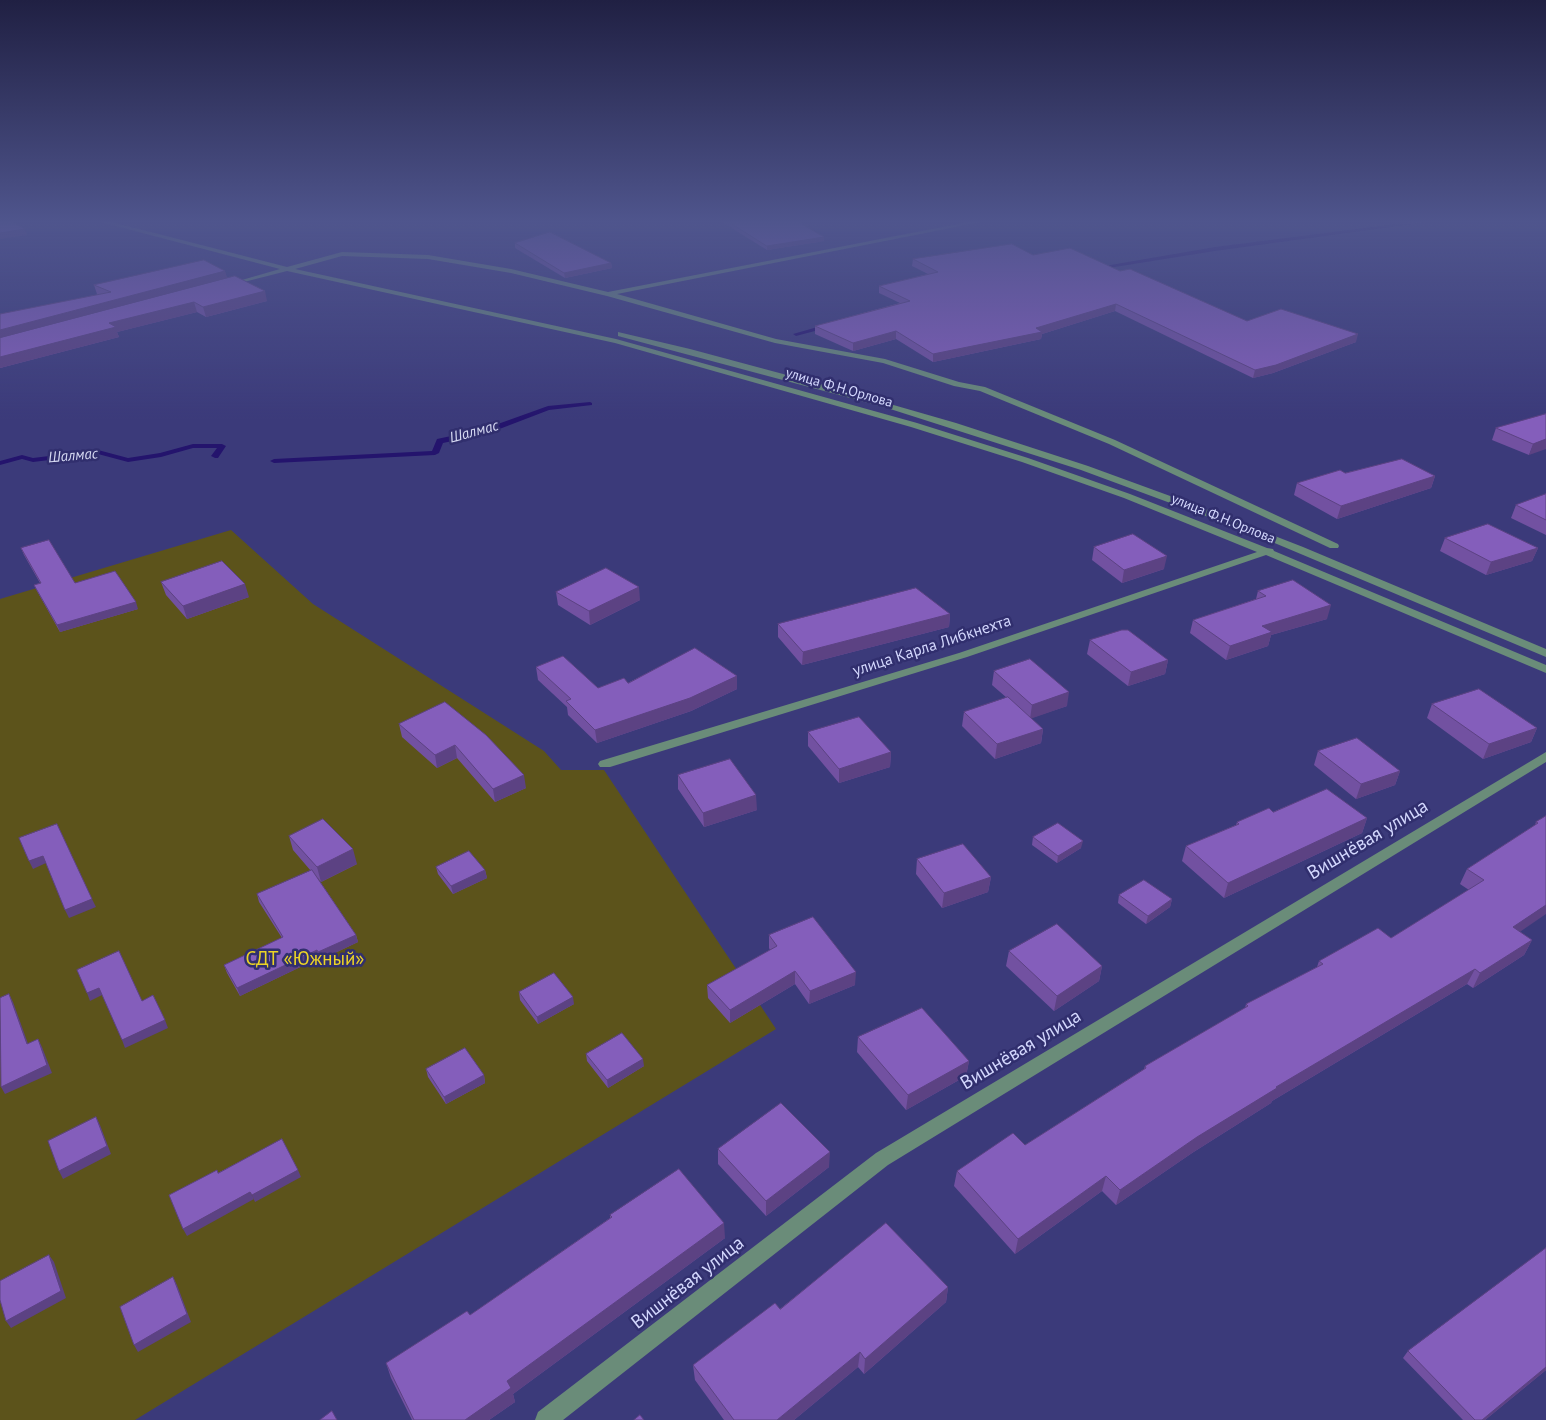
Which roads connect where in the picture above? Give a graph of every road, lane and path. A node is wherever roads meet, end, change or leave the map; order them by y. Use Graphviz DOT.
graph roads {
  1 [pos="225,286"];
  2 [pos="362,286"];
  3 [pos="396,286"];
  4 [pos="576,286"];
  5 [pos="649,286"];
  6 [pos="219,288"];
  7 [pos="609,294"];
  8 [pos="1281,543"];
  9 [pos="1334,546"];
  10 [pos="1268,552"];
  11 [pos="1316,557"];
  12 [pos="1302,566"];
  13 [pos="1546,652"];
  14 [pos="1546,669"];
  15 [pos="1546,756"];
  16 [pos="605,764"];
  17 [pos="546,1420"];
  1 -- 6 [label="street"];
  2 -- 10 [label="street, улица Ф.Н.Орлова"];
  3 -- 8 [label="street, улица Ф.Н.Орлова"];
  4 -- 7 [label="street"];
  5 -- 7 [label="street"];
  7 -- 9 [label="street"];
  8 -- 10 [label="street, улица Карла Либкнехта"];
  8 -- 11 [label="street, улица Ф.Н.Орлова"];
  10 -- 12 [label="street, улица Ф.Н.Орлова"];
  10 -- 16 [label="street, улица Карла Либкнехта"];
  11 -- 12 [label="street"];
  11 -- 13 [label="street, улица Ф.Н.Орлова"];
  12 -- 14 [label="street, улица Ф.Н.Орлова"];
  15 -- 17 [label="street, Вишнёвая улица"];
}
